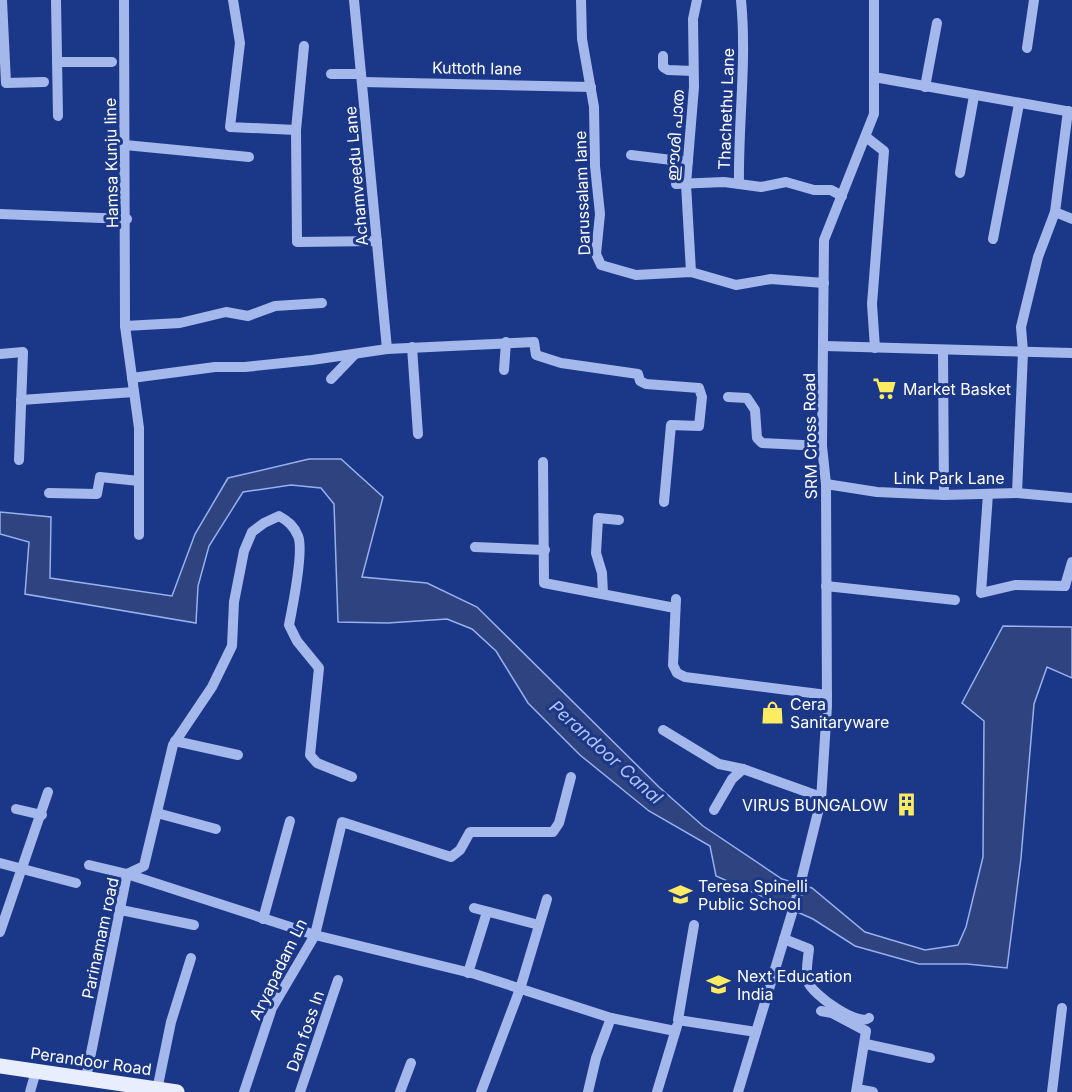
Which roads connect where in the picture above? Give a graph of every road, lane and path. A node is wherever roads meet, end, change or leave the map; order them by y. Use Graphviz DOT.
graph roads {
  1 [pos="2,0"];
  2 [pos="56,0"];
  3 [pos="124,0"];
  4 [pos="233,0"];
  5 [pos="354,0"];
  6 [pos="581,0"];
  7 [pos="697,0"];
  8 [pos="741,0"];
  9 [pos="873,0"];
  10 [pos="1034,0"];
  11 [pos="937,23"];
  12 [pos="304,46"];
  13 [pos="1027,48"];
  14 [pos="663,56"];
  15 [pos="57,62"];
  16 [pos="112,62"];
  17 [pos="693,71"];
  18 [pos="331,74"];
  19 [pos="874,77"];
  20 [pos="361,78"];
  21 [pos="44,82"];
  22 [pos="3,83"];
  23 [pos="591,87"];
  24 [pos="925,87"];
  25 [pos="974,96"];
  26 [pos="1019,104"];
  27 [pos="1070,111"];
  28 [pos="58,116"];
  29 [pos="296,130"];
  30 [pos="866,136"];
  31 [pos="125,145"];
  32 [pos="632,155"];
  33 [pos="249,157"];
  34 [pos="688,162"];
  35 [pos="960,173"];
  36 [pos="681,184"];
  37 [pos="739,184"];
  38 [pos="842,196"];
  39 [pos="1055,212"];
  40 [pos="0,214"];
  41 [pos="127,219"];
  42 [pos="1072,219"];
  43 [pos="993,239"];
  44 [pos="377,241"];
  45 [pos="691,272"];
  46 [pos="824,283"];
  47 [pos="322,303"];
  48 [pos="125,326"];
  49 [pos="506,342"];
  50 [pos="825,346"];
  51 [pos="412,347"];
  52 [pos="387,348"];
  53 [pos="875,348"];
  54 [pos="943,351"];
  55 [pos="1023,351"];
  56 [pos="357,353"];
  57 [pos="1072,353"];
  58 [pos="0,354"];
  59 [pos="504,370"];
  60 [pos="132,378"];
  61 [pos="331,379"];
  62 [pos="134,392"];
  63 [pos="728,397"];
  64 [pos="21,400"];
  65 [pos="418,434"];
  66 [pos="822,446"];
  67 [pos="19,459"];
  68 [pos="543,462"];
  69 [pos="139,481"];
  70 [pos="826,484"];
  71 [pos="49,493"];
  72 [pos="1017,493"];
  73 [pos="988,494"];
  74 [pos="944,495"];
  75 [pos="1072,498"];
  76 [pos="664,502"];
  77 [pos="619,520"];
  78 [pos="139,536"];
  79 [pos="475,547"];
  80 [pos="545,550"];
  81 [pos="1072,562"];
  82 [pos="826,586"];
  83 [pos="603,594"];
  84 [pos="955,600"];
  85 [pos="827,695"];
  86 [pos="663,730"];
  87 [pos="174,743"];
  88 [pos="238,755"];
  89 [pos="743,769"];
  90 [pos="352,777"];
  91 [pos="570,777"];
  92 [pos="48,792"];
  93 [pos="821,797"];
  94 [pos="16,809"];
  95 [pos="714,810"];
  96 [pos="156,813"];
  97 [pos="42,814"];
  98 [pos="290,821"];
  99 [pos="216,829"];
  100 [pos="0,863"];
  101 [pos="89,865"];
  102 [pos="23,868"];
  103 [pos="128,874"];
  104 [pos="76,883"];
  105 [pos="547,899"];
  106 [pos="474,908"];
  107 [pos="120,910"];
  108 [pos="487,912"];
  109 [pos="263,918"];
  110 [pos="194,924"];
  111 [pos="539,925"];
  112 [pos="694,925"];
  113 [pos="0,932"];
  114 [pos="315,935"];
  115 [pos="784,939"];
  116 [pos="191,958"];
  117 [pos="468,973"];
  118 [pos="338,980"];
  119 [pos="520,989"];
  120 [pos="1062,1008"];
  121 [pos="820,1011"];
  122 [pos="611,1018"];
  123 [pos="869,1018"];
  124 [pos="678,1020"];
  125 [pos="675,1031"];
  126 [pos="756,1032"];
  127 [pos="866,1044"];
  128 [pos="930,1058"];
  129 [pos="411,1063"];
  130 [pos="0,1066"];
  131 [pos="36,1071"];
  132 [pos="86,1078"];
  133 [pos="114,1087"];
  134 [pos="157,1090"];
  135 [pos="856,1090"];
  136 [pos="30,1092"];
  137 [pos="177,1092"];
  138 [pos="244,1092"];
  139 [pos="300,1092"];
  140 [pos="400,1092"];
  141 [pos="481,1092"];
  142 [pos="588,1092"];
  143 [pos="657,1092"];
  144 [pos="738,1092"];
  145 [pos="873,1092"];
  146 [pos="1052,1092"];
  1 -- 22 [label="street"];
  2 -- 15 [label="street"];
  3 -- 31 [label="street, Hamsa Kunju line"];
  4 -- 29 [label="street"];
  5 -- 20 [label="street, Achamveedu Lane"];
  6 -- 23 [label="street, Darussalam lane"];
  7 -- 17 [label="street, ഈശി പാത"];
  8 -- 37 [label="street, Thachethu Lane"];
  9 -- 19 [label="street, SRM Cross Road"];
  10 -- 13 [label="street"];
  11 -- 24 [label="street"];
  12 -- 29 [label="street"];
  14 -- 17 [label="street"];
  15 -- 16 [label="street"];
  15 -- 28 [label="street"];
  17 -- 34 [label="street, ഈശി പാത"];
  18 -- 20 [label="street, Kuttoth lane"];
  19 -- 24 [label="street"];
  19 -- 30 [label="street, SRM Cross Road"];
  20 -- 23 [label="street, Kuttoth lane"];
  20 -- 44 [label="street, Achamveedu Lane"];
  21 -- 22 [label="street"];
  23 -- 45 [label="street, Darussalam lane"];
  24 -- 25 [label="street"];
  25 -- 26 [label="street"];
  25 -- 35 [label="street"];
  26 -- 27 [label="street"];
  26 -- 43 [label="street"];
  27 -- 39 [label="street"];
  29 -- 44 [label="street"];
  30 -- 38 [label="street, SRM Cross Road"];
  30 -- 53 [label="street"];
  31 -- 33 [label="street"];
  31 -- 41 [label="street, Hamsa Kunju line"];
  32 -- 34 [label="street"];
  34 -- 36 [label="street, ഈശി പാത"];
  36 -- 37 [label="street"];
  36 -- 45 [label="street, ഈശി പാത"];
  37 -- 38 [label="street, Thachethu Lane"];
  38 -- 46 [label="street, SRM Cross Road"];
  39 -- 42 [label="street"];
  39 -- 55 [label="street"];
  40 -- 41 [label="street"];
  41 -- 48 [label="street, Hamsa Kunju line"];
  44 -- 52 [label="street, Achamveedu Lane"];
  45 -- 46 [label="street, Darussalam lane"];
  46 -- 50 [label="street, SRM Cross Road"];
  47 -- 48 [label="street"];
  48 -- 60 [label="street, Hamsa Kunju line"];
  49 -- 51 [label="street"];
  49 -- 59 [label="street"];
  49 -- 76 [label="street"];
  50 -- 53 [label="street"];
  50 -- 66 [label="street, SRM Cross Road"];
  51 -- 52 [label="street"];
  51 -- 65 [label="street"];
  52 -- 56 [label="street"];
  53 -- 54 [label="street"];
  54 -- 55 [label="street"];
  54 -- 74 [label="street"];
  55 -- 57 [label="street"];
  55 -- 72 [label="street"];
  56 -- 60 [label="street"];
  56 -- 61 [label="street"];
  58 -- 64 [label="street"];
  60 -- 62 [label="street, Hamsa Kunju line"];
  62 -- 64 [label="street"];
  62 -- 69 [label="street, Hamsa Kunju line"];
  63 -- 66 [label="street"];
  64 -- 67 [label="street"];
  66 -- 70 [label="street, SRM Cross Road"];
  68 -- 80 [label="street"];
  69 -- 71 [label="street"];
  69 -- 78 [label="street, Hamsa Kunju line"];
  70 -- 74 [label="street, Link Park Lane"];
  70 -- 82 [label="street, SRM Cross Road"];
  72 -- 73 [label="street, Link Park Lane"];
  72 -- 75 [label="street, Link Park Lane"];
  73 -- 74 [label="street, Link Park Lane"];
  73 -- 81 [label="street"];
  77 -- 83 [label="street"];
  79 -- 80 [label="street"];
  80 -- 83 [label="street"];
  82 -- 84 [label="street"];
  82 -- 85 [label="street, SRM Cross Road"];
  83 -- 85 [label="street"];
  85 -- 93 [label="street, SRM Cross Road"];
  86 -- 89 [label="street"];
  87 -- 88 [label="street"];
  87 -- 90 [label="street"];
  87 -- 96 [label="street, Parinamam road"];
  89 -- 93 [label="street"];
  89 -- 95 [label="street"];
  91 -- 114 [label="street, Aryapadam Ln"];
  92 -- 97 [label="street"];
  93 -- 115 [label="street, SRM Cross Road"];
  94 -- 97 [label="street"];
  96 -- 99 [label="street"];
  96 -- 103 [label="street, Parinamam road"];
  97 -- 102 [label="street"];
  98 -- 109 [label="street"];
  100 -- 102 [label="street"];
  101 -- 103 [label="street"];
  102 -- 104 [label="street"];
  102 -- 113 [label="street"];
  103 -- 107 [label="street, Parinamam road"];
  103 -- 109 [label="street"];
  105 -- 111 [label="street"];
  106 -- 108 [label="street"];
  107 -- 110 [label="street"];
  107 -- 132 [label="street, Parinamam road"];
  108 -- 111 [label="street"];
  108 -- 117 [label="street"];
  109 -- 114 [label="street"];
  111 -- 119 [label="street"];
  112 -- 124 [label="street"];
  114 -- 117 [label="street"];
  114 -- 138 [label="street, Aryapadam Ln"];
  115 -- 123 [label="street"];
  115 -- 126 [label="street, SRM Cross Road"];
  116 -- 134 [label="street"];
  117 -- 119 [label="street"];
  118 -- 139 [label="street, Dan foss ln"];
  119 -- 122 [label="street"];
  119 -- 141 [label="street"];
  120 -- 146 [label="street"];
  121 -- 127 [label="street"];
  122 -- 125 [label="street"];
  122 -- 142 [label="street"];
  124 -- 125 [label="street"];
  124 -- 126 [label="street"];
  125 -- 143 [label="street"];
  126 -- 144 [label="street, SRM Cross Road"];
  127 -- 128 [label="street"];
  127 -- 135 [label="street"];
  129 -- 140 [label="street"];
  130 -- 131 [label="main road, Perandoor Road"];
  131 -- 132 [label="main road, Perandoor Road"];
  131 -- 136 [label="street"];
  132 -- 133 [label="main road, Perandoor Road"];
  133 -- 134 [label="main road, Perandoor Road"];
  134 -- 137 [label="main road, Perandoor Road"];
  135 -- 145 [label="street"];
}
